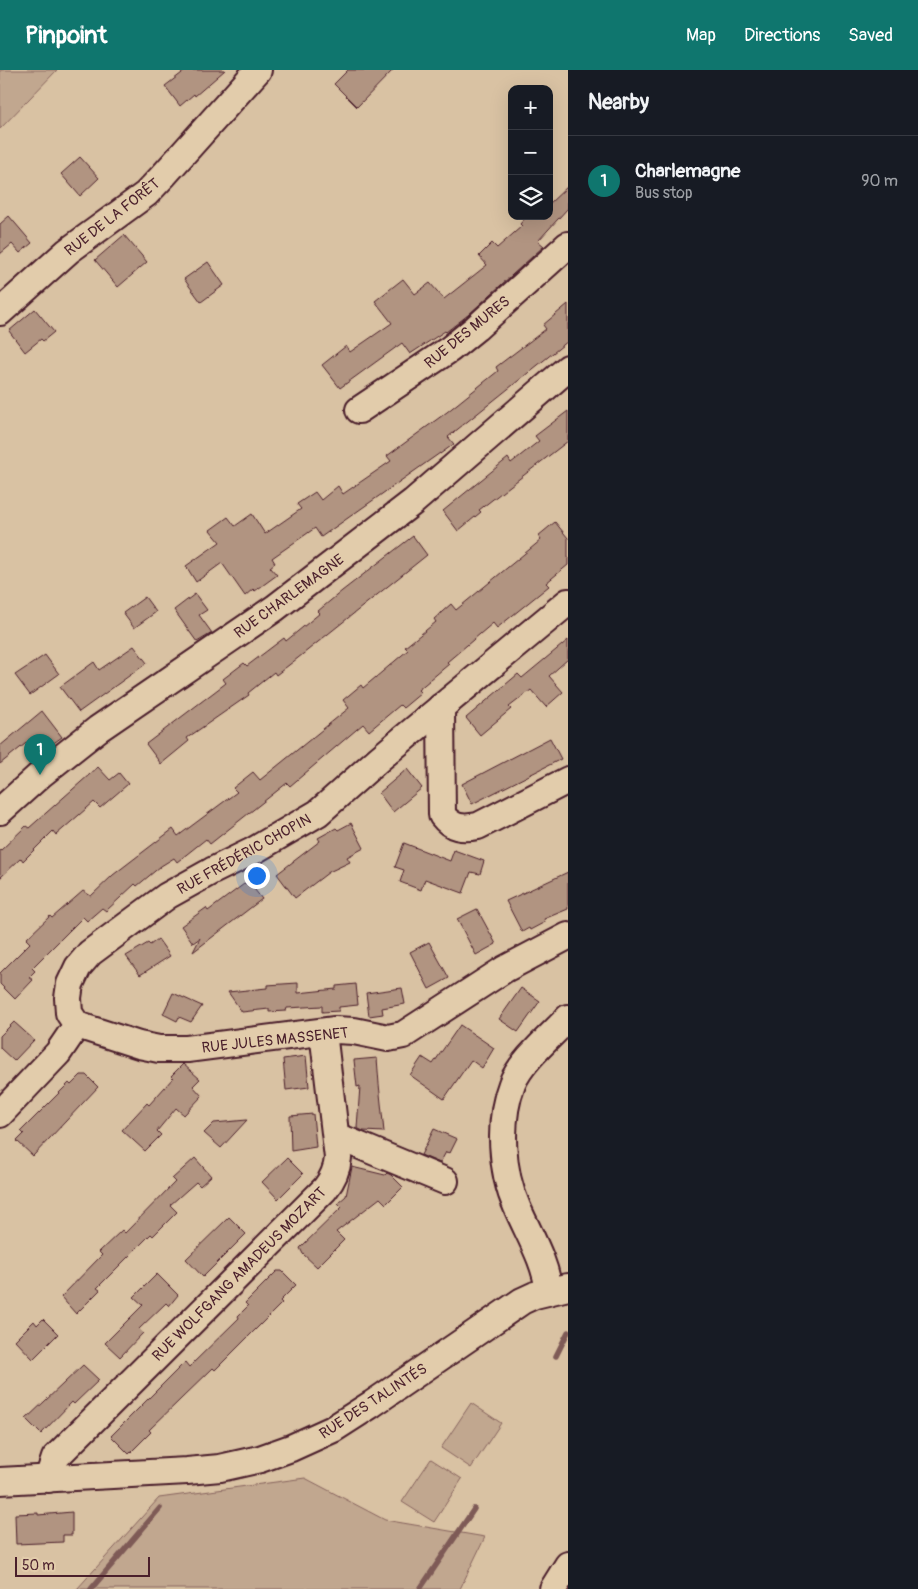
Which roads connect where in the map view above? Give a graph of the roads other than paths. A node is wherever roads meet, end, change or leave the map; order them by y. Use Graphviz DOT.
graph roads {
  1 [pos="258,70"];
  2 [pos="568,245"];
  3 [pos="0,312"];
  4 [pos="568,368"];
  5 [pos="359,410"];
  6 [pos="568,602"];
  7 [pos="441,707"];
  8 [pos="568,780"];
  9 [pos="0,810"];
  10 [pos="568,936"];
  11 [pos="568,1018"];
  12 [pos="77,1025"];
  13 [pos="323,1032"];
  14 [pos="0,1114"];
  15 [pos="336,1140"];
  16 [pos="444,1181"];
  17 [pos="562,1291"];
  18 [pos="48,1479"];
  19 [pos="0,1481"];
  20 [pos="568,1565"];
  21 [pos="553,1589"];
  1 -- 3 [label="street, RUE DE LA FORÊT"];
  2 -- 5 [label="street, RUE DES MURES"];
  4 -- 9 [label="street, RUE CHARLEMAGNE"];
  6 -- 7 [label="street, RUE FRÉDÉRIC CHOPIN"];
  7 -- 8 [label="street"];
  7 -- 12 [label="street, RUE FRÉDÉRIC CHOPIN"];
  10 -- 13 [label="street, RUE JULES MASSENET"];
  11 -- 17 [label="street"];
  12 -- 13 [label="street, RUE JULES MASSENET"];
  12 -- 14 [label="street"];
  13 -- 15 [label="street, RUE WOLFGANG AMADEUS MOZART"];
  15 -- 16 [label="street"];
  15 -- 18 [label="street, RUE WOLFGANG AMADEUS MOZART"];
  17 -- 18 [label="street, RUE DES TALINTÉS"];
  18 -- 19 [label="street, RUE DES TALINTÉS"];
  20 -- 21 [label="street"];
}
